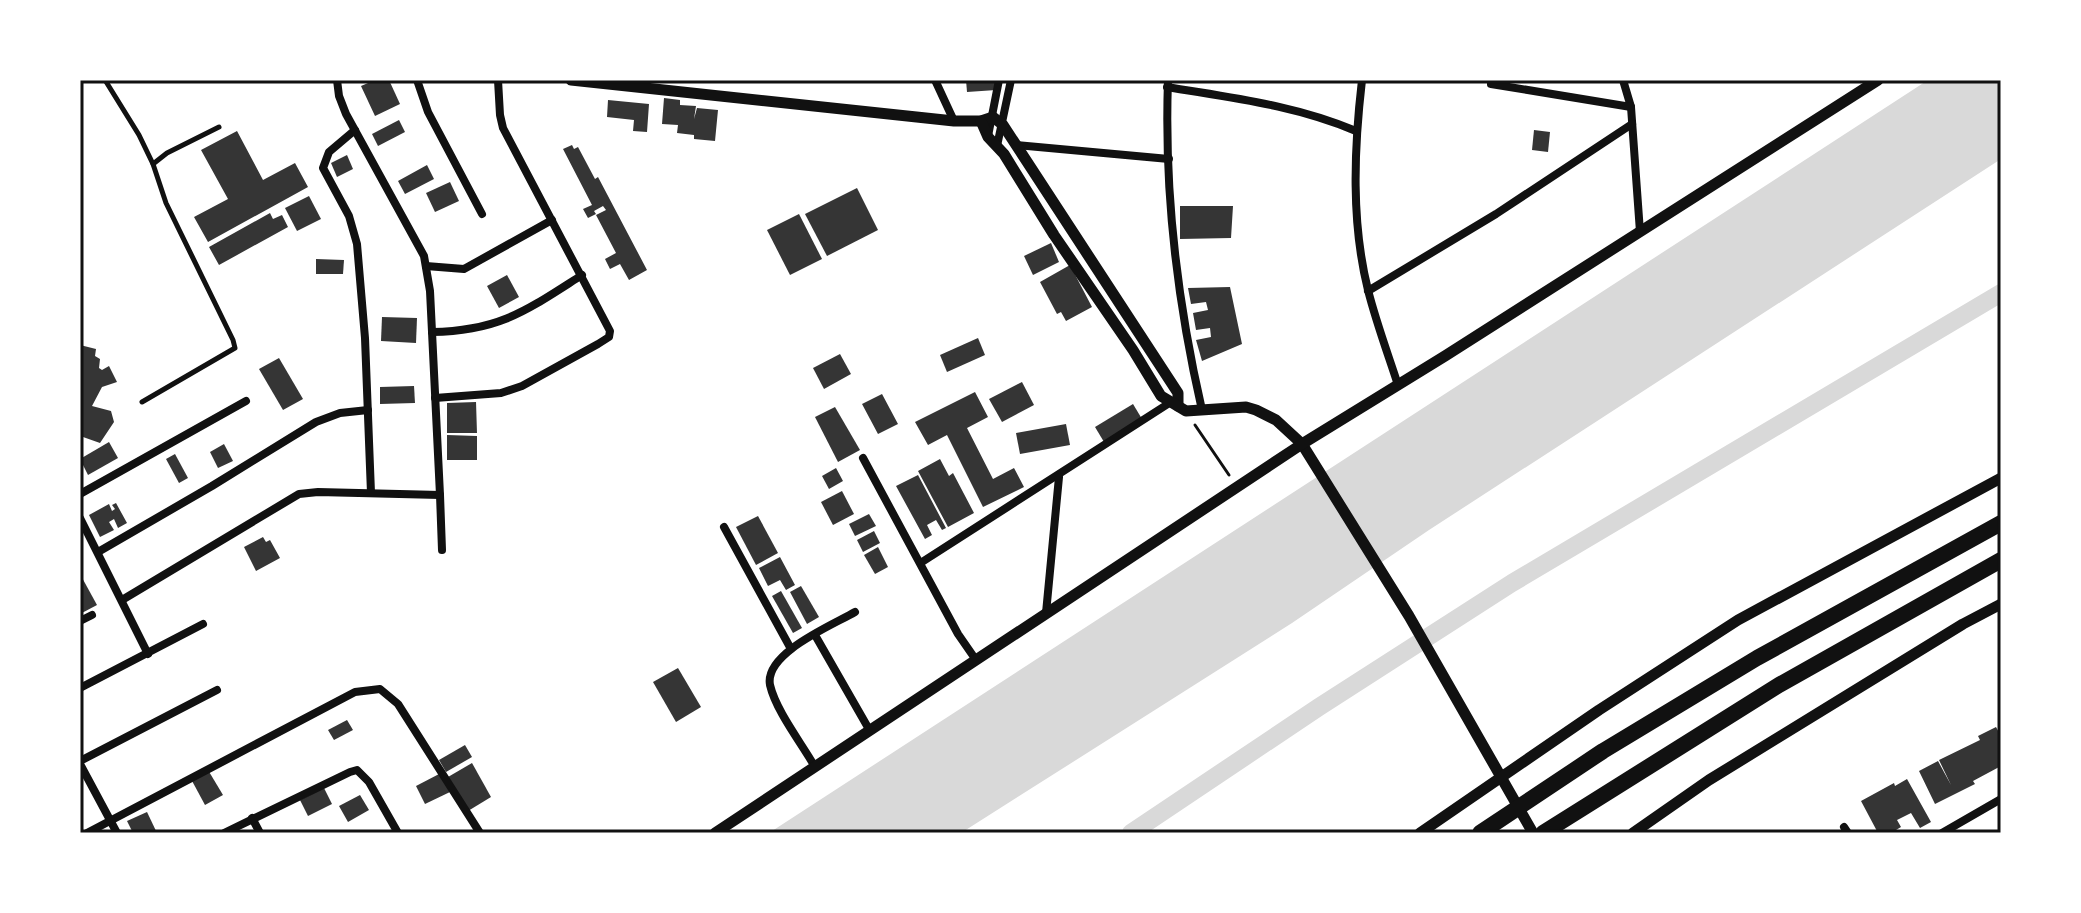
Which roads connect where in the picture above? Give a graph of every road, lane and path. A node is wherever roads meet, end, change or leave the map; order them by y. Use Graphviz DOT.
graph roads {
  1 [pos="105,80"];
  2 [pos="337,80"];
  3 [pos="417,80"];
  4 [pos="498,80"];
  5 [pos="571,80"];
  6 [pos="935,80"];
  7 [pos="999,80"];
  8 [pos="1011,80"];
  9 [pos="1362,80"];
  10 [pos="1623,80"];
  11 [pos="1878,80"];
  12 [pos="621,83"];
  13 [pos="1167,84"];
  14 [pos="1491,84"];
  15 [pos="1631,107"];
  16 [pos="954,121"];
  17 [pos="981,121"];
  18 [pos="998,121"];
  19 [pos="1632,124"];
  20 [pos="219,127"];
  21 [pos="355,130"];
  22 [pos="1356,131"];
  23 [pos="988,137"];
  24 [pos="1016,145"];
  25 [pos="997,146"];
  26 [pos="1169,159"];
  27 [pos="153,164"];
  28 [pos="482,214"];
  29 [pos="552,220"];
  30 [pos="1640,232"];
  31 [pos="426,266"];
  32 [pos="582,275"];
  33 [pos="1368,291"];
  34 [pos="432,332"];
  35 [pos="1398,385"];
  36 [pos="435,398"];
  37 [pos="246,401"];
  38 [pos="142,402"];
  39 [pos="1178,407"];
  40 [pos="368,410"];
  41 [pos="1202,410"];
  42 [pos="1302,444"];
  43 [pos="863,458"];
  44 [pos="1059,477"];
  45 [pos="2001,478"];
  46 [pos="1237,487"];
  47 [pos="371,493"];
  48 [pos="80,494"];
  49 [pos="440,495"];
  50 [pos="80,518"];
  51 [pos="2001,523"];
  52 [pos="724,527"];
  53 [pos="442,550"];
  54 [pos="98,552"];
  55 [pos="2001,560"];
  56 [pos="922,562"];
  57 [pos="122,600"];
  58 [pos="2001,604"];
  59 [pos="855,612"];
  60 [pos="1046,613"];
  61 [pos="92,615"];
  62 [pos="80,621"];
  63 [pos="203,624"];
  64 [pos="815,635"];
  65 [pos="791,649"];
  66 [pos="148,654"];
  67 [pos="976,660"];
  68 [pos="80,688"];
  69 [pos="217,690"];
  70 [pos="870,731"];
  71 [pos="80,762"];
  72 [pos="815,767"];
  73 [pos="1502,777"];
  74 [pos="2001,799"];
  75 [pos="252,818"];
  76 [pos="110,822"];
  77 [pos="87,833"];
  78 [pos="117,833"];
  79 [pos="224,833"];
  80 [pos="260,833"];
  81 [pos="398,833"];
  82 [pos="480,833"];
  83 [pos="715,833"];
  84 [pos="1420,833"];
  85 [pos="1480,833"];
  86 [pos="1533,833"];
  87 [pos="1543,833"];
  88 [pos="1633,833"];
  89 [pos="1942,833"];
  1 -- 27 [label="lane"];
  2 -- 21 [label="street"];
  3 -- 28 [label="street"];
  4 -- 29 [label="street"];
  5 -- 12 [label="street"];
  6 -- 16 [label="street"];
  7 -- 18 [label="street"];
  8 -- 18 [label="street"];
  9 -- 22 [label="street"];
  10 -- 15 [label="street"];
  11 -- 30 [label="street"];
  12 -- 16 [label="street"];
  13 -- 22 [label="street"];
  13 -- 26 [label="street"];
  14 -- 15 [label="street"];
  15 -- 19 [label="street"];
  16 -- 17 [label="street"];
  17 -- 18 [label="street"];
  17 -- 23 [label="street"];
  18 -- 23 [label="street"];
  18 -- 24 [label="street"];
  18 -- 25 [label="street"];
  19 -- 30 [label="street"];
  19 -- 33 [label="street"];
  20 -- 27 [label="lane"];
  21 -- 31 [label="street"];
  21 -- 40 [label="street"];
  22 -- 33 [label="street"];
  23 -- 25 [label="street"];
  24 -- 26 [label="street"];
  24 -- 39 [label="street"];
  25 -- 39 [label="street"];
  26 -- 41 [label="street"];
  27 -- 38 [label="lane"];
  29 -- 31 [label="street"];
  29 -- 32 [label="street"];
  30 -- 35 [label="street"];
  31 -- 34 [label="street"];
  32 -- 34 [label="street"];
  32 -- 36 [label="street"];
  33 -- 35 [label="street"];
  34 -- 36 [label="street"];
  35 -- 42 [label="street"];
  36 -- 49 [label="street"];
  37 -- 48 [label="street"];
  39 -- 41 [label="street"];
  39 -- 44 [label="street"];
  39 -- 46 [label="path"];
  40 -- 47 [label="street"];
  40 -- 54 [label="street"];
  41 -- 42 [label="street"];
  42 -- 46 [label="street"];
  42 -- 73 [label="street"];
  43 -- 56 [label="street"];
  44 -- 56 [label="street"];
  44 -- 60 [label="street"];
  45 -- 73 [label="street"];
  46 -- 60 [label="street"];
  47 -- 49 [label="street"];
  47 -- 57 [label="street"];
  49 -- 53 [label="street"];
  50 -- 54 [label="street"];
  51 -- 85 [label="highway"];
  52 -- 65 [label="street"];
  54 -- 57 [label="street"];
  55 -- 87 [label="highway"];
  56 -- 67 [label="street"];
  57 -- 66 [label="street"];
  58 -- 88 [label="street"];
  59 -- 64 [label="street"];
  60 -- 67 [label="street"];
  61 -- 62 [label="street"];
  63 -- 66 [label="street"];
  64 -- 65 [label="street"];
  64 -- 70 [label="street"];
  65 -- 72 [label="street"];
  66 -- 68 [label="street"];
  67 -- 70 [label="street"];
  69 -- 71 [label="street"];
  70 -- 72 [label="street"];
  71 -- 76 [label="street"];
  72 -- 83 [label="street"];
  73 -- 84 [label="street"];
  73 -- 86 [label="street"];
  74 -- 89 [label="street"];
  75 -- 79 [label="street"];
  75 -- 80 [label="street"];
  75 -- 81 [label="street"];
  76 -- 77 [label="street"];
  76 -- 78 [label="street"];
  76 -- 82 [label="street"];
}
